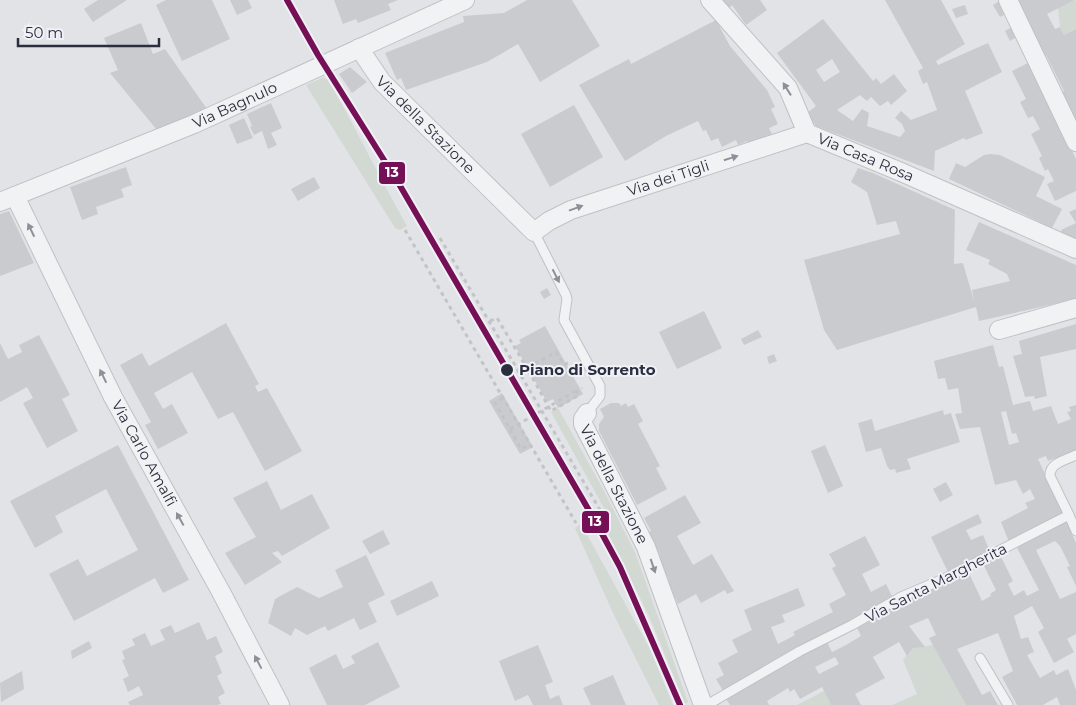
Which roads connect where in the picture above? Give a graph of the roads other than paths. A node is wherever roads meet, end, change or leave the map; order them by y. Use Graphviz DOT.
graph roads {
  1 [pos="465,0"];
  2 [pos="710,0"];
  3 [pos="1008,0"];
  4 [pos="359,48"];
  5 [pos="806,133"];
  6 [pos="1076,142"];
  7 [pos="8,199"];
  8 [pos="534,232"];
  9 [pos="1076,249"];
  10 [pos="1076,308"];
  11 [pos="999,330"];
  12 [pos="587,413"];
  13 [pos="1076,455"];
  14 [pos="1069,515"];
  15 [pos="1076,531"];
  16 [pos="980,658"];
  17 [pos="280,705"];
  18 [pos="702,705"];
  19 [pos="706,705"];
  20 [pos="1008,705"];
  1 -- 4 [label="street, Via Bagnulo"];
  5 -- 2 [label="street, Via Casa Rosa, one-way"];
  3 -- 6 [label="street"];
  4 -- 7 [label="street, Via Bagnulo"];
  4 -- 8 [label="street, Via della Stazione"];
  8 -- 5 [label="street, Via dei Tigli, one-way"];
  5 -- 9 [label="street, Via Casa Rosa"];
  17 -- 7 [label="street, Via Carlo Amalfi, one-way"];
  8 -- 12 [label="lane, Via della Stazione, one-way"];
  10 -- 11 [label="street"];
  12 -- 18 [label="street, Via della Stazione, one-way"];
  13 -- 14 [label="lane"];
  14 -- 15 [label="lane"];
  14 -- 19 [label="lane, Via Santa Margherita"];
  16 -- 20 [label="lane"];
}
